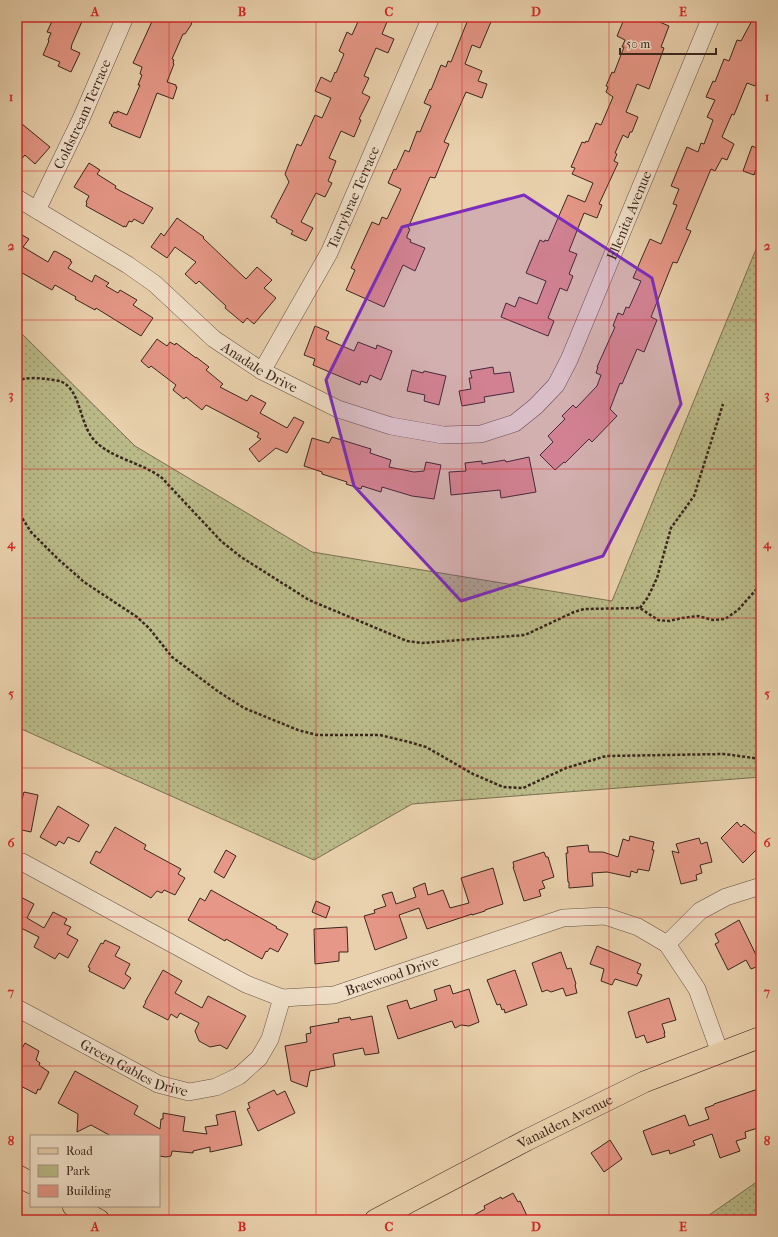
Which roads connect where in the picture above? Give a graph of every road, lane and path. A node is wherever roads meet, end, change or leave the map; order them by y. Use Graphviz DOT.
graph roads {
  1 [pos="125,17"];
  2 [pos="431,17"];
  3 [pos="711,17"];
  4 [pos="17,198"];
  5 [pos="37,210"];
  6 [pos="262,371"];
  7 [pos="17,380"];
  8 [pos="723,404"];
  9 [pos="536,406"];
  10 [pos="17,510"];
  11 [pos="761,584"];
  12 [pos="640,608"];
  13 [pos="761,759"];
  14 [pos="17,861"];
  15 [pos="761,886"];
  16 [pos="667,944"];
  17 [pos="282,998"];
  18 [pos="17,1008"];
  19 [pos="761,1037"];
  20 [pos="720,1053"];
  21 [pos="17,1175"];
  22 [pos="30,1182"];
  23 [pos="75,1207"];
  24 [pos="99,1220"];
  25 [pos="375,1220"];
  1 -- 5 [label="street, Coldstream Terrace"];
  2 -- 6 [label="street, Tarrybrae Terrace"];
  3 -- 9 [label="street, Ellenita Avenue"];
  4 -- 5 [label="street, Anadale Drive"];
  5 -- 6 [label="street, Anadale Drive"];
  6 -- 9 [label="street, Anadale Drive"];
  7 -- 12 [label="path"];
  8 -- 12 [label="path"];
  10 -- 13 [label="path"];
  11 -- 12 [label="path"];
  14 -- 17 [label="street, Braewood Drive"];
  15 -- 16 [label="street"];
  16 -- 17 [label="street, Braewood Drive"];
  16 -- 20 [label="street, Braewood Drive"];
  17 -- 18 [label="street, Green Gables Drive"];
  19 -- 20 [label="main road, Vanalden Avenue"];
  20 -- 25 [label="main road, Vanalden Avenue"];
  21 -- 22 [label="main road"];
  23 -- 24 [label="main road"];
}
